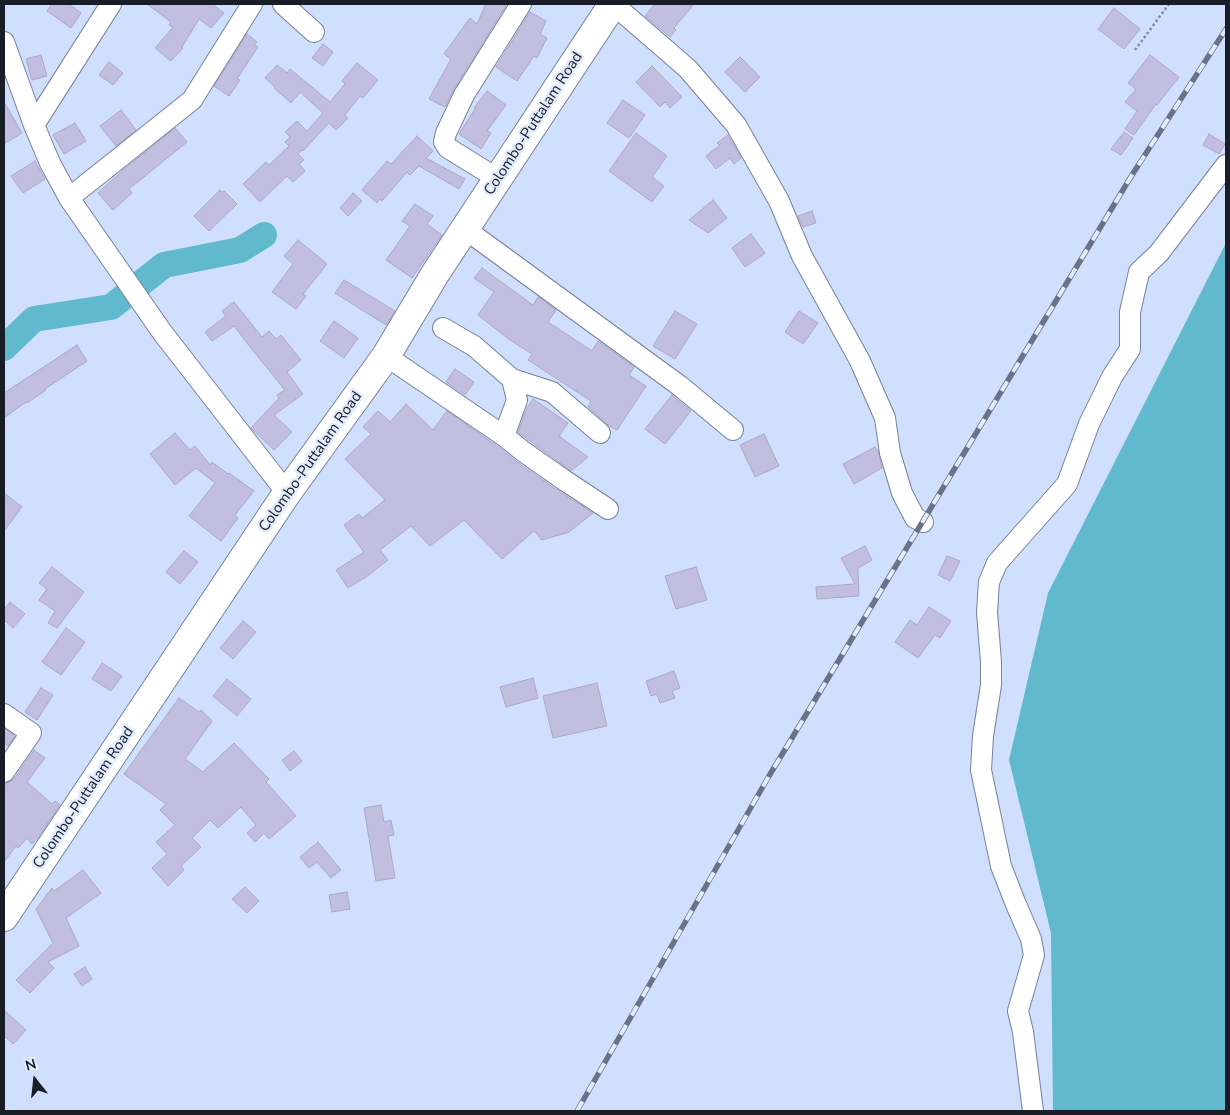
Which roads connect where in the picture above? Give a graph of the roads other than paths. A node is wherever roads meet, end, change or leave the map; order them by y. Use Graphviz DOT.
graph roads {
  1 [pos="111,4"];
  2 [pos="252,4"];
  3 [pos="283,4"];
  4 [pos="521,4"];
  5 [pos="613,4"];
  6 [pos="314,32"];
  7 [pos="4,42"];
  8 [pos="34,125"];
  9 [pos="1226,165"];
  10 [pos="498,179"];
  11 [pos="69,198"];
  12 [pos="465,229"];
  13 [pos="443,328"];
  14 [pos="386,356"];
  15 [pos="512,379"];
  16 [pos="733,430"];
  17 [pos="600,433"];
  18 [pos="504,436"];
  19 [pos="287,493"];
  20 [pos="608,509"];
  21 [pos="923,522"];
  22 [pos="4,714"];
  23 [pos="4,772"];
  24 [pos="4,917"];
  25 [pos="1033,1111"];
  1 -- 8 [label="street"];
  2 -- 11 [label="street"];
  3 -- 6 [label="street"];
  4 -- 10 [label="street"];
  5 -- 10 [label="highway, Colombo-Puttalam Road"];
  5 -- 21 [label="street"];
  7 -- 8 [label="street"];
  8 -- 11 [label="street"];
  9 -- 25 [label="street"];
  10 -- 12 [label="highway, Colombo-Puttalam Road"];
  11 -- 19 [label="street"];
  12 -- 14 [label="highway, Colombo-Puttalam Road"];
  12 -- 16 [label="street"];
  13 -- 15 [label="street"];
  14 -- 18 [label="street"];
  14 -- 19 [label="highway, Colombo-Puttalam Road"];
  15 -- 17 [label="street"];
  15 -- 18 [label="street"];
  18 -- 20 [label="street"];
  19 -- 24 [label="highway, Colombo-Puttalam Road"];
  22 -- 23 [label="street"];
}
